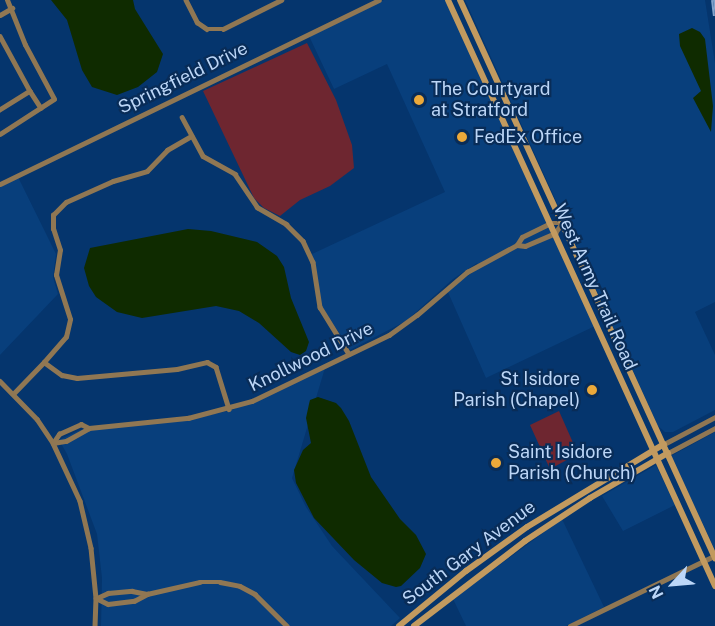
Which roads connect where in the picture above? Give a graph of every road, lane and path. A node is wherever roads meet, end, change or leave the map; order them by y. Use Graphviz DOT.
graph roads {
  1 [pos="7,0"];
  2 [pos="186,0"];
  3 [pos="281,0"];
  4 [pos="379,0"];
  5 [pos="447,0"];
  6 [pos="460,0"];
  7 [pos="12,8"];
  8 [pos="0,15"];
  9 [pos="0,36"];
  10 [pos="30,92"];
  11 [pos="41,108"];
  12 [pos="0,110"];
  13 [pos="182,117"];
  14 [pos="0,134"];
  15 [pos="191,136"];
  16 [pos="0,184"];
  17 [pos="550,223"];
  18 [pos="562,223"];
  19 [pos="555,233"];
  20 [pos="517,245"];
  21 [pos="349,354"];
  22 [pos="45,362"];
  23 [pos="0,381"];
  24 [pos="14,394"];
  25 [pos="229,409"];
  26 [pos="715,417"];
  27 [pos="89,428"];
  28 [pos="715,428"];
  29 [pos="53,443"];
  30 [pos="664,444"];
  31 [pos="652,450"];
  32 [pos="668,453"];
  33 [pos="656,460"];
  34 [pos="715,557"];
  35 [pos="704,562"];
  36 [pos="715,586"];
  37 [pos="147,594"];
  38 [pos="435,596"];
  39 [pos="96,598"];
  40 [pos="442,603"];
  41 [pos="95,626"];
  42 [pos="287,626"];
  43 [pos="399,626"];
  44 [pos="414,626"];
  45 [pos="570,626"];
  1 -- 7 [label="street"];
  2 -- 3 [label="street"];
  4 -- 16 [label="street, Springfield Drive"];
  5 -- 17 [label="main road, West Army Trail Road"];
  6 -- 18 [label="main road, West Army Trail Road"];
  7 -- 8 [label="street"];
  7 -- 11 [label="street"];
  9 -- 10 [label="street"];
  10 -- 11 [label="street"];
  10 -- 12 [label="street"];
  11 -- 14 [label="street"];
  13 -- 15 [label="street"];
  15 -- 21 [label="street"];
  15 -- 22 [label="street"];
  17 -- 18 [label="street, Knollwood Drive"];
  17 -- 19 [label="main road, West Army Trail Road"];
  17 -- 20 [label="street, Knollwood Drive"];
  18 -- 19 [label="street"];
  18 -- 30 [label="main road, West Army Trail Road"];
  19 -- 20 [label="street, Knollwood Drive"];
  19 -- 31 [label="main road, West Army Trail Road"];
  20 -- 21 [label="street, Knollwood Drive"];
  21 -- 25 [label="street, Knollwood Drive"];
  22 -- 24 [label="street"];
  22 -- 25 [label="street"];
  23 -- 24 [label="street"];
  24 -- 29 [label="street"];
  25 -- 27 [label="street, Knollwood Drive"];
  26 -- 30 [label="street, South Gary Avenue"];
  27 -- 29 [label="street, Knollwood Drive"];
  27 -- 29 [label="street, Knollwood Drive"];
  28 -- 32 [label="street, South Gary Avenue"];
  29 -- 39 [label="street"];
  30 -- 31 [label="main road, South Gary Avenue"];
  30 -- 32 [label="main road, West Army Trail Road"];
  31 -- 33 [label="main road, West Army Trail Road"];
  31 -- 38 [label="main road, South Gary Avenue"];
  32 -- 33 [label="main road, South Gary Avenue"];
  32 -- 34 [label="main road, West Army Trail Road"];
  33 -- 35 [label="main road, West Army Trail Road"];
  33 -- 40 [label="main road, South Gary Avenue"];
  34 -- 35 [label="street"];
  35 -- 36 [label="main road, West Army Trail Road"];
  35 -- 45 [label="street"];
  37 -- 39 [label="street"];
  37 -- 39 [label="street"];
  37 -- 42 [label="street"];
  38 -- 40 [label="main road"];
  38 -- 43 [label="main road, South Gary Avenue"];
  39 -- 41 [label="street"];
  40 -- 44 [label="main road, South Gary Avenue"];
}
